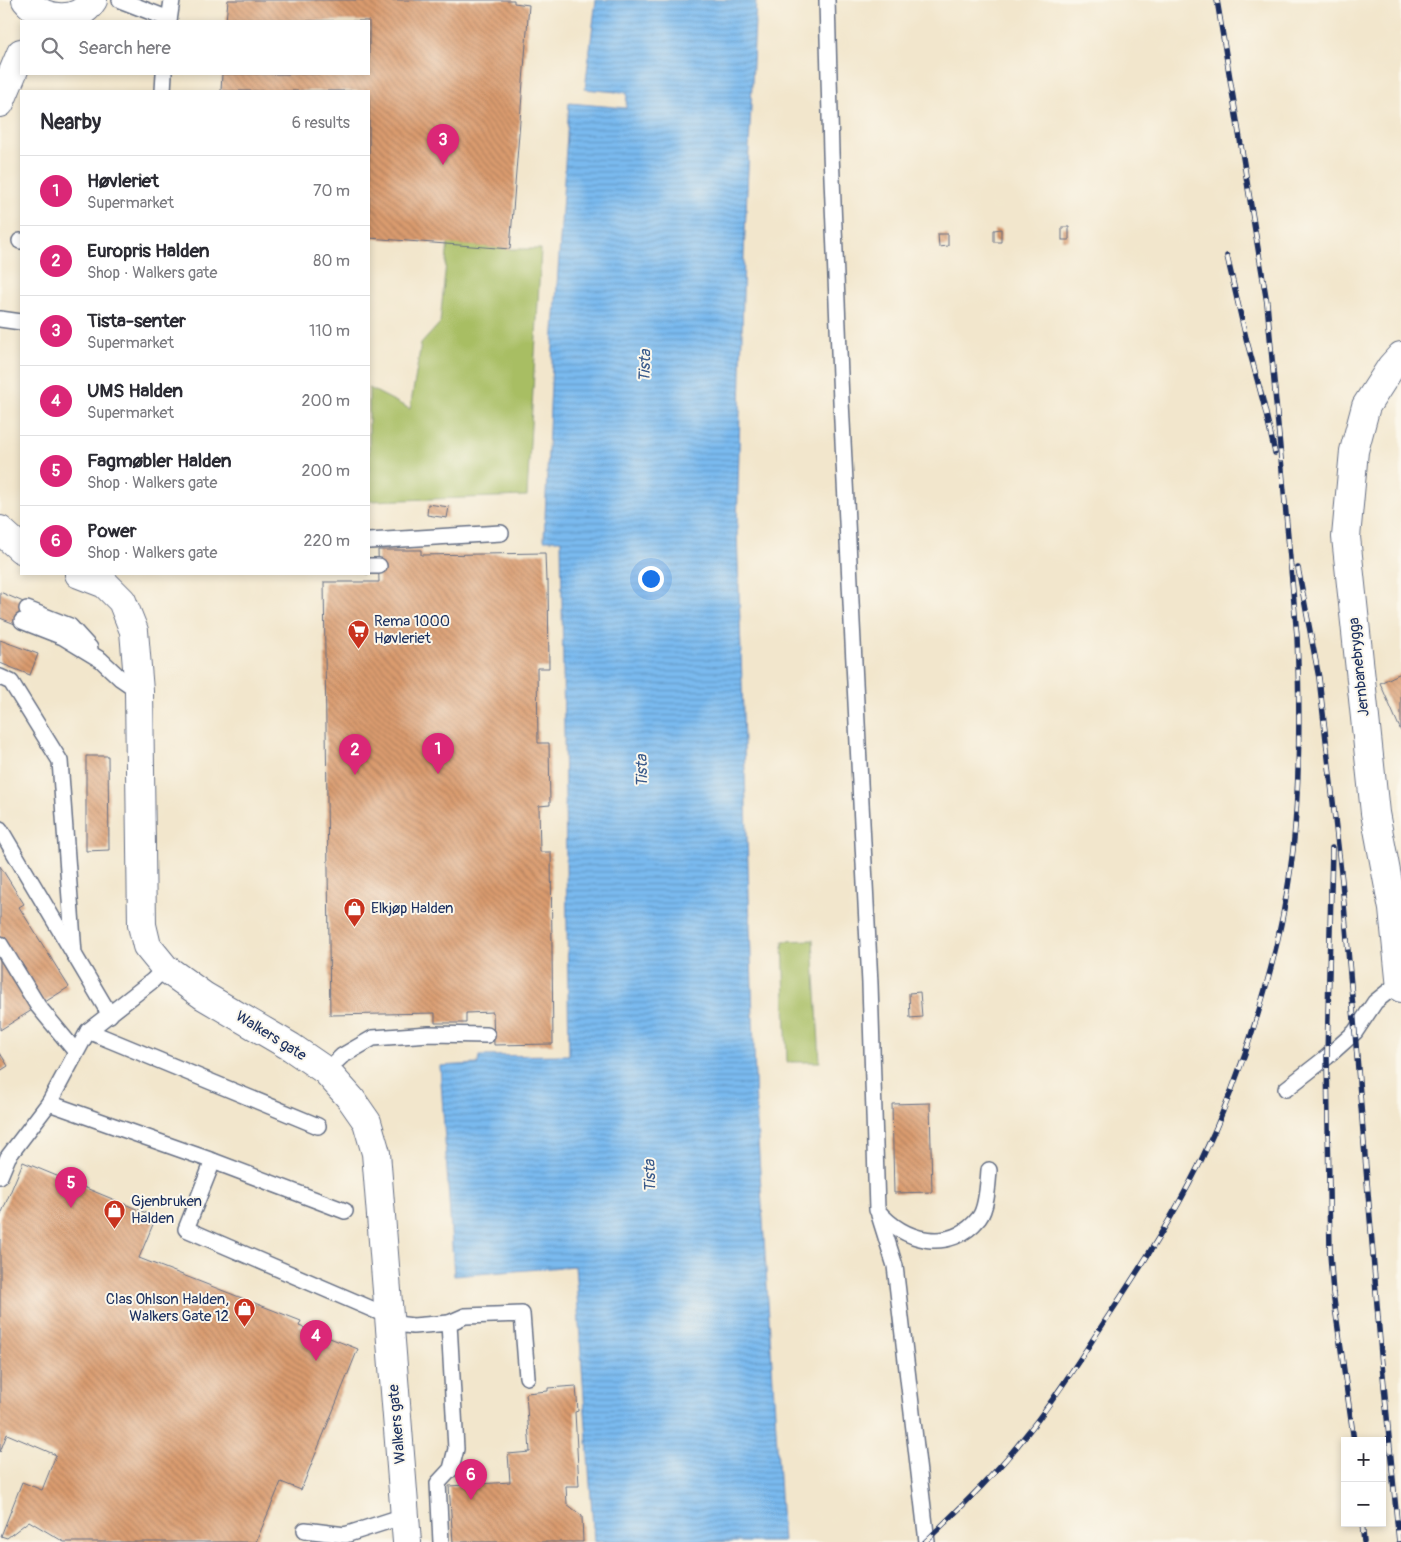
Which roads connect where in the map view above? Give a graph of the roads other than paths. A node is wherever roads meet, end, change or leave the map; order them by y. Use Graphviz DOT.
graph roads {
  1 [pos="93,0"];
  2 [pos="120,0"];
  3 [pos="172,0"];
  4 [pos="827,0"];
  5 [pos="33,11"];
  6 [pos="169,20"];
  7 [pos="20,55"];
  8 [pos="164,75"];
  9 [pos="163,90"];
  10 [pos="0,103"];
  11 [pos="0,319"];
  12 [pos="20,322"];
  13 [pos="1401,356"];
  14 [pos="0,530"];
  15 [pos="501,533"];
  16 [pos="370,541"];
  17 [pos="0,548"];
  18 [pos="20,549"];
  19 [pos="20,550"];
  20 [pos="86,575"];
  21 [pos="112,579"];
  22 [pos="24,615"];
  23 [pos="0,677"];
  24 [pos="139,691"];
  25 [pos="0,829"];
  26 [pos="1397,912"];
  27 [pos="0,944"];
  28 [pos="74,954"];
  29 [pos="165,968"];
  30 [pos="1400,982"];
  31 [pos="1401,988"];
  32 [pos="110,1015"];
  33 [pos="88,1031"];
  34 [pos="487,1035"];
  35 [pos="76,1052"];
  36 [pos="326,1071"];
  37 [pos="1286,1088"];
  38 [pos="49,1103"];
  39 [pos="318,1126"];
  40 [pos="213,1161"];
  41 [pos="989,1170"];
  42 [pos="0,1176"];
  43 [pos="345,1210"];
  44 [pos="877,1210"];
  45 [pos="388,1320"];
  46 [pos="449,1323"];
  47 [pos="527,1377"];
  48 [pos="406,1529"];
  49 [pos="305,1530"];
  50 [pos="441,1542"];
  51 [pos="927,1542"];
  1 -- 5 [label="street"];
  2 -- 6 [label="lane"];
  3 -- 6 [label="lane"];
  4 -- 44 [label="lane"];
  7 -- 10 [label="street"];
  8 -- 9 [label="lane"];
  11 -- 12 [label="lane"];
  13 -- 26 [label="street, Jernbanebrygga"];
  14 -- 18 [label="street"];
  15 -- 16 [label="lane"];
  17 -- 19 [label="street"];
  20 -- 21 [label="street, Walkers gate"];
  21 -- 24 [label="street, Walkers gate"];
  22 -- 24 [label="lane"];
  23 -- 28 [label="lane"];
  24 -- 29 [label="street, Walkers gate"];
  25 -- 28 [label="lane"];
  26 -- 30 [label="street, Jernbanebrygga"];
  27 -- 35 [label="lane"];
  28 -- 32 [label="lane"];
  29 -- 32 [label="lane"];
  29 -- 36 [label="street, Walkers gate"];
  30 -- 31 [label="street, Jernbanebrygga"];
  30 -- 37 [label="lane"];
  32 -- 33 [label="lane"];
  33 -- 35 [label="lane"];
  33 -- 39 [label="lane"];
  34 -- 36 [label="lane"];
  35 -- 38 [label="lane"];
  36 -- 45 [label="street, Walkers gate"];
  38 -- 40 [label="lane"];
  38 -- 42 [label="lane"];
  40 -- 43 [label="lane"];
  40 -- 45 [label="lane"];
  41 -- 44 [label="lane"];
  44 -- 51 [label="lane"];
  45 -- 46 [label="lane"];
  45 -- 48 [label="street, Walkers gate"];
  46 -- 47 [label="lane"];
  46 -- 50 [label="lane"];
  48 -- 49 [label="lane"];
}
